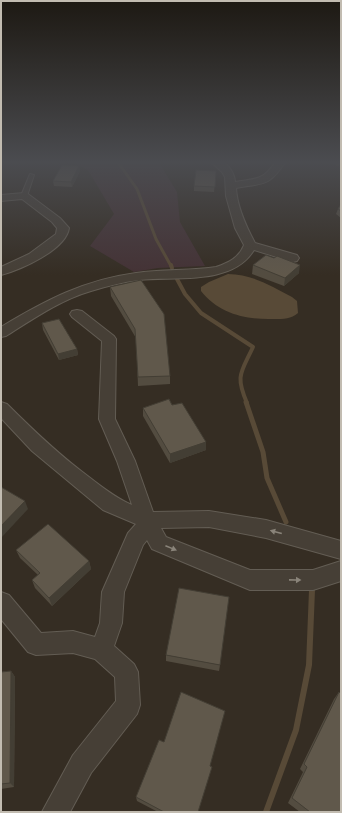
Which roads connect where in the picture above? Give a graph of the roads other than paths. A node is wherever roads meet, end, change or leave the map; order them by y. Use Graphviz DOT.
graph roads {
  1 [pos="28,199"];
  2 [pos="231,199"];
  3 [pos="250,245"];
  4 [pos="293,258"];
  5 [pos="1,271"];
  6 [pos="77,314"];
  7 [pos="1,333"];
  8 [pos="1,408"];
  9 [pos="147,520"];
  10 [pos="341,550"];
  11 [pos="341,572"];
  12 [pos="1,602"];
  13 [pos="101,650"];
  14 [pos="55,812"];
  1 -- 5 [label="street"];
  2 -- 3 [label="street"];
  3 -- 4 [label="street"];
  3 -- 7 [label="street"];
  6 -- 9 [label="street"];
  8 -- 9 [label="street"];
  10 -- 9 [label="street, one-way"];
  9 -- 11 [label="street, one-way"];
  9 -- 13 [label="street"];
  12 -- 13 [label="street"];
  13 -- 14 [label="street"];
}
